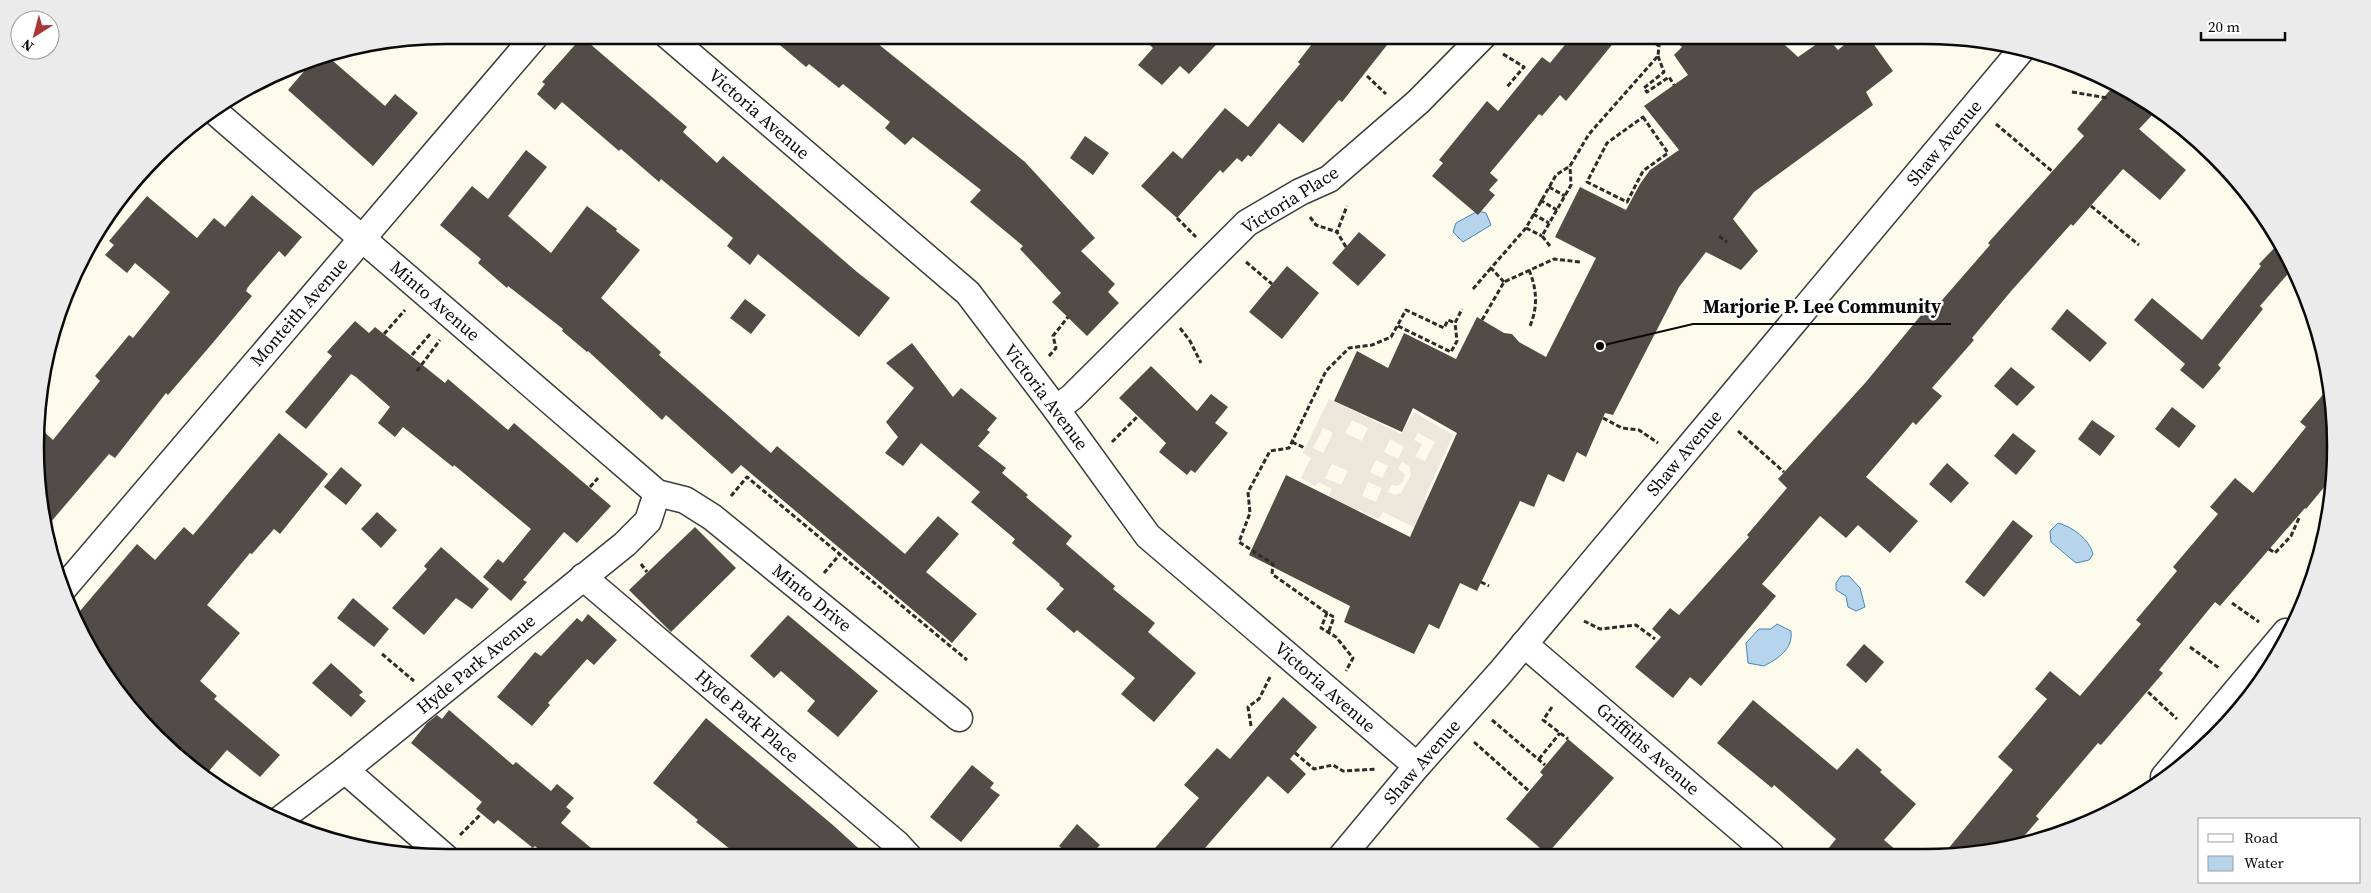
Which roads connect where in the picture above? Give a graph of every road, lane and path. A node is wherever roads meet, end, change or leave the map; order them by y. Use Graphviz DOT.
graph roads {
  1 [pos="528,44"];
  2 [pos="678,44"];
  3 [pos="1490,44"];
  4 [pos="1494,44"];
  5 [pos="1657,44"];
  6 [pos="2018,55"];
  7 [pos="1658,56"];
  8 [pos="1367,76"];
  9 [pos="1674,85"];
  10 [pos="1506,88"];
  11 [pos="2072,92"];
  12 [pos="2107,98"];
  13 [pos="1392,100"];
  14 [pos="219,115"];
  15 [pos="1996,124"];
  16 [pos="1570,166"];
  17 [pos="1643,171"];
  18 [pos="2053,172"];
  19 [pos="1548,187"];
  20 [pos="1565,196"];
  21 [pos="1540,200"];
  22 [pos="1348,206"];
  23 [pos="2091,206"];
  24 [pos="1304,210"];
  25 [pos="1557,210"];
  26 [pos="1533,214"];
  27 [pos="1177,218"];
  28 [pos="1549,223"];
  29 [pos="1526,228"];
  30 [pos="1337,232"];
  31 [pos="1542,236"];
  32 [pos="1719,236"];
  33 [pos="363,239"];
  34 [pos="1201,242"];
  35 [pos="1727,242"];
  36 [pos="2139,245"];
  37 [pos="1550,246"];
  38 [pos="1346,247"];
  39 [pos="1238,256"];
  40 [pos="1580,262"];
  41 [pos="1491,268"];
  42 [pos="1529,270"];
  43 [pos="1504,282"];
  44 [pos="1272,284"];
  45 [pos="1473,289"];
  46 [pos="1462,309"];
  47 [pos="405,310"];
  48 [pos="1068,317"];
  49 [pos="1482,320"];
  50 [pos="1455,323"];
  51 [pos="1398,326"];
  52 [pos="1530,326"];
  53 [pos="1179,327"];
  54 [pos="432,333"];
  55 [pos="384,334"];
  56 [pos="440,340"];
  57 [pos="412,355"];
  58 [pos="1045,360"];
  59 [pos="1201,363"];
  60 [pos="417,372"];
  61 [pos="1056,408"];
  62 [pos="1138,416"];
  63 [pos="1603,418"];
  64 [pos="1737,430"];
  65 [pos="1292,442"];
  66 [pos="1660,444"];
  67 [pos="1305,448"];
  68 [pos="1092,458"];
  69 [pos="1784,472"];
  70 [pos="599,476"];
  71 [pos="590,487"];
  72 [pos="657,492"];
  73 [pos="712,517"];
  74 [pos="2299,518"];
  75 [pos="2269,549"];
  76 [pos="840,554"];
  77 [pos="824,572"];
  78 [pos="584,577"];
  79 [pos="1481,582"];
  80 [pos="68,583"];
  81 [pos="1489,586"];
  82 [pos="1327,613"];
  83 [pos="1584,621"];
  84 [pos="1329,631"];
  85 [pos="1655,639"];
  86 [pos="1524,644"];
  87 [pos="2190,647"];
  88 [pos="2274,647"];
  89 [pos="382,654"];
  90 [pos="967,660"];
  91 [pos="1272,672"];
  92 [pos="1344,674"];
  93 [pos="416,683"];
  94 [pos="2242,685"];
  95 [pos="2148,692"];
  96 [pos="1472,704"];
  97 [pos="1552,707"];
  98 [pos="959,718"];
  99 [pos="2180,722"];
  100 [pos="1251,726"];
  101 [pos="1452,726"];
  102 [pos="1560,733"];
  103 [pos="1568,739"];
  104 [pos="1295,753"];
  105 [pos="2182,756"];
  106 [pos="1539,760"];
  107 [pos="1545,765"];
  108 [pos="1417,766"];
  109 [pos="1383,769"];
  110 [pos="345,770"];
  111 [pos="1529,791"];
  112 [pos="482,814"];
  113 [pos="285,816"];
  114 [pos="451,849"];
  115 [pos="900,849"];
  116 [pos="1348,849"];
  117 [pos="1764,849"];
  1 -- 33 [label="street, Monteith Avenue"];
  2 -- 61 [label="street, Victoria Avenue"];
  3 -- 61 [label="street, Victoria Place"];
  4 -- 10 [label="path"];
  5 -- 7 [label="path"];
  6 -- 86 [label="street, Shaw Avenue"];
  7 -- 9 [label="path"];
  7 -- 16 [label="path"];
  8 -- 13 [label="path"];
  11 -- 12 [label="path"];
  14 -- 33 [label="street, Minto Avenue"];
  15 -- 18 [label="path"];
  16 -- 19 [label="path"];
  16 -- 20 [label="path"];
  17 -- 17 [label="path"];
  19 -- 20 [label="path"];
  19 -- 21 [label="path"];
  20 -- 25 [label="path"];
  21 -- 25 [label="path"];
  21 -- 26 [label="path"];
  22 -- 30 [label="path"];
  23 -- 36 [label="path"];
  24 -- 30 [label="path"];
  25 -- 28 [label="path"];
  26 -- 28 [label="path"];
  26 -- 29 [label="path"];
  27 -- 34 [label="path"];
  28 -- 31 [label="path"];
  29 -- 31 [label="path"];
  29 -- 41 [label="path"];
  30 -- 38 [label="path"];
  31 -- 37 [label="path"];
  32 -- 35 [label="path"];
  33 -- 72 [label="street, Minto Avenue"];
  33 -- 80 [label="street, Monteith Avenue"];
  39 -- 44 [label="path"];
  40 -- 42 [label="path"];
  41 -- 43 [label="path"];
  41 -- 45 [label="path"];
  42 -- 43 [label="path"];
  42 -- 52 [label="path"];
  43 -- 49 [label="path"];
  46 -- 50 [label="path"];
  47 -- 55 [label="path"];
  48 -- 58 [label="path"];
  50 -- 51 [label="path"];
  50 -- 51 [label="path"];
  51 -- 65 [label="path"];
  53 -- 59 [label="path"];
  54 -- 57 [label="path"];
  56 -- 60 [label="path"];
  61 -- 68 [label="street, Victoria Avenue"];
  62 -- 68 [label="path"];
  63 -- 66 [label="path"];
  64 -- 69 [label="path"];
  65 -- 67 [label="path"];
  65 -- 82 [label="path"];
  68 -- 108 [label="street, Victoria Avenue"];
  70 -- 71 [label="path"];
  72 -- 73 [label="street, Minto Drive"];
  72 -- 78 [label="street, Hyde Park Avenue"];
  73 -- 76 [label="path"];
  73 -- 98 [label="street, Minto Drive"];
  74 -- 75 [label="path"];
  76 -- 77 [label="path"];
  76 -- 90 [label="path"];
  78 -- 110 [label="street, Hyde Park Avenue"];
  78 -- 115 [label="street, Hyde Park Place"];
  79 -- 81 [label="path"];
  82 -- 84 [label="path"];
  82 -- 84 [label="path"];
  83 -- 85 [label="path"];
  84 -- 92 [label="path"];
  86 -- 96 [label="street, Shaw Avenue"];
  86 -- 117 [label="street, Griffiths Avenue"];
  87 -- 94 [label="path"];
  88 -- 94 [label="street"];
  89 -- 93 [label="path"];
  91 -- 100 [label="path"];
  94 -- 105 [label="street"];
  95 -- 99 [label="path"];
  96 -- 101 [label="street, Shaw Avenue"];
  96 -- 106 [label="path"];
  97 -- 102 [label="path"];
  101 -- 108 [label="street, Shaw Avenue"];
  101 -- 111 [label="path"];
  102 -- 103 [label="path"];
  102 -- 106 [label="path"];
  104 -- 109 [label="path"];
  106 -- 107 [label="path"];
  108 -- 116 [label="street, Shaw Avenue"];
  110 -- 113 [label="street, Hyde Park Avenue"];
  110 -- 114 [label="street"];
  112 -- 114 [label="path"];
}
